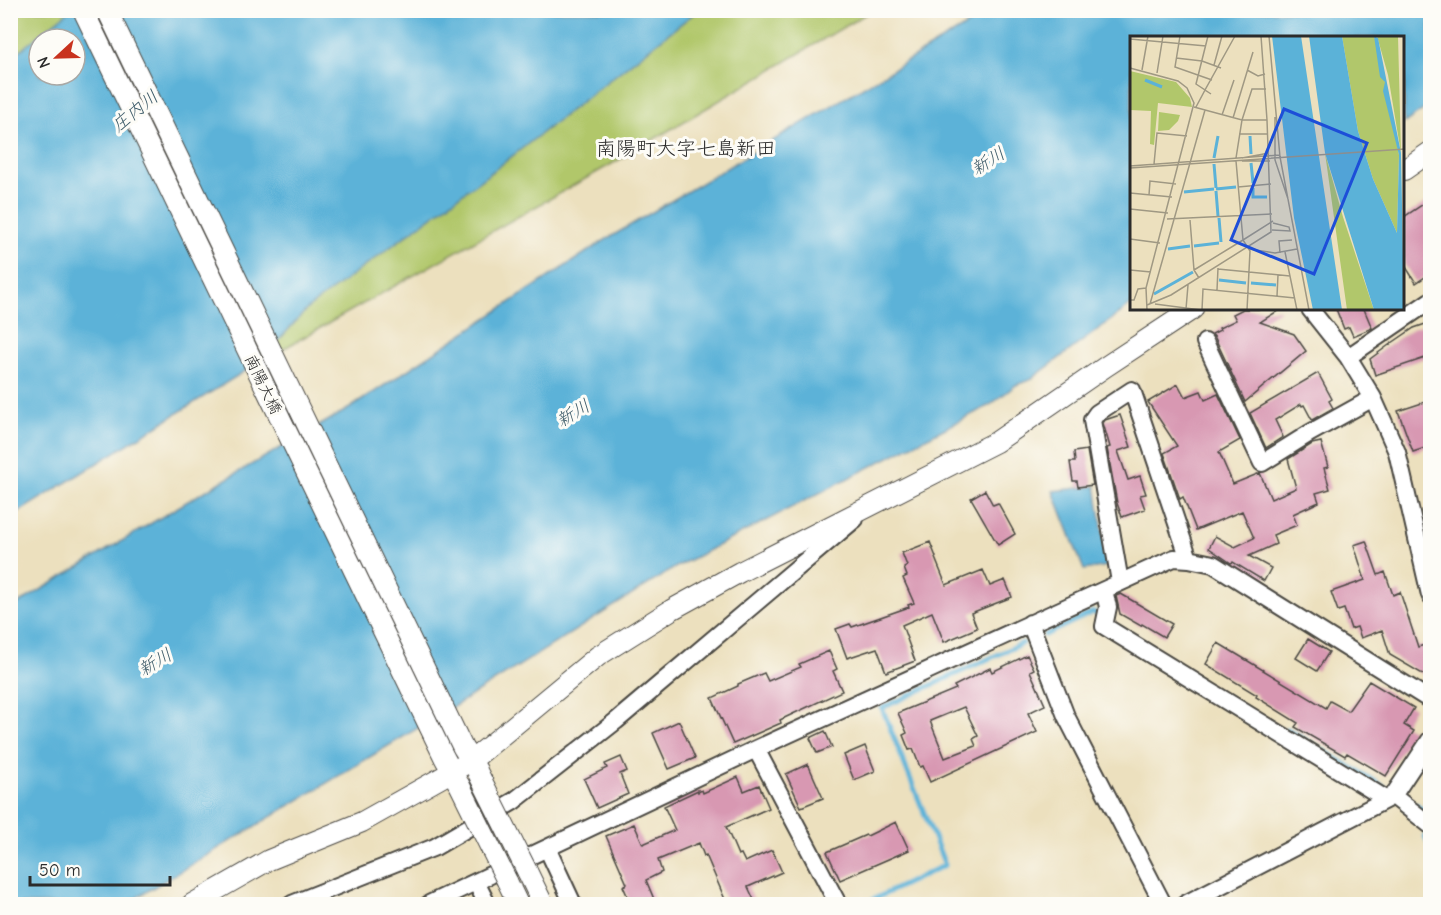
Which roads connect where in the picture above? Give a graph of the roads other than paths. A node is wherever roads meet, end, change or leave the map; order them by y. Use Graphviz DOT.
graph roads {
  1 [pos="83,10"];
  2 [pos="107,10"];
  3 [pos="1431,152"];
  4 [pos="1405,169"];
  5 [pos="1431,301"];
  6 [pos="1191,310"];
  7 [pos="1311,310"];
  8 [pos="1205,342"];
  9 [pos="1348,357"];
  10 [pos="1374,398"];
  11 [pos="870,506"];
  12 [pos="1189,559"];
  13 [pos="1120,582"];
  14 [pos="1104,590"];
  15 [pos="1431,595"];
  16 [pos="1030,623"];
  17 [pos="1431,700"];
  18 [pos="1431,740"];
  19 [pos="756,749"];
  20 [pos="471,760"];
  21 [pos="452,771"];
  22 [pos="1390,798"];
  23 [pos="1431,825"];
  24 [pos="547,848"];
  25 [pos="476,882"];
  26 [pos="192,904"];
  27 [pos="292,904"];
  28 [pos="429,904"];
  29 [pos="487,904"];
  30 [pos="518,904"];
  31 [pos="543,904"];
  32 [pos="573,904"];
  33 [pos="838,904"];
  34 [pos="1163,904"];
  35 [pos="1185,904"];
  1 -- 21 [label="street, 南陽大橋"];
  2 -- 20 [label="street, 南陽大橋"];
  3 -- 4 [label="street"];
  5 -- 9 [label="street"];
  6 -- 11 [label="street"];
  7 -- 9 [label="street"];
  8 -- 10 [label="street"];
  9 -- 10 [label="street"];
  10 -- 15 [label="street"];
  11 -- 20 [label="street"];
  11 -- 27 [label="street"];
  12 -- 13 [label="street"];
  12 -- 13 [label="street"];
  12 -- 17 [label="street"];
  13 -- 14 [label="street"];
  14 -- 16 [label="street"];
  14 -- 22 [label="street"];
  16 -- 19 [label="street"];
  16 -- 34 [label="street"];
  18 -- 22 [label="street"];
  19 -- 24 [label="street"];
  19 -- 33 [label="street"];
  20 -- 21 [label="street"];
  20 -- 31 [label="street, 南陽大橋, bridge"];
  21 -- 26 [label="street"];
  21 -- 30 [label="street, 南陽大橋, bridge"];
  22 -- 23 [label="street"];
  22 -- 35 [label="street"];
  24 -- 25 [label="street"];
  24 -- 32 [label="street"];
  25 -- 28 [label="street"];
  25 -- 29 [label="street"];
}
